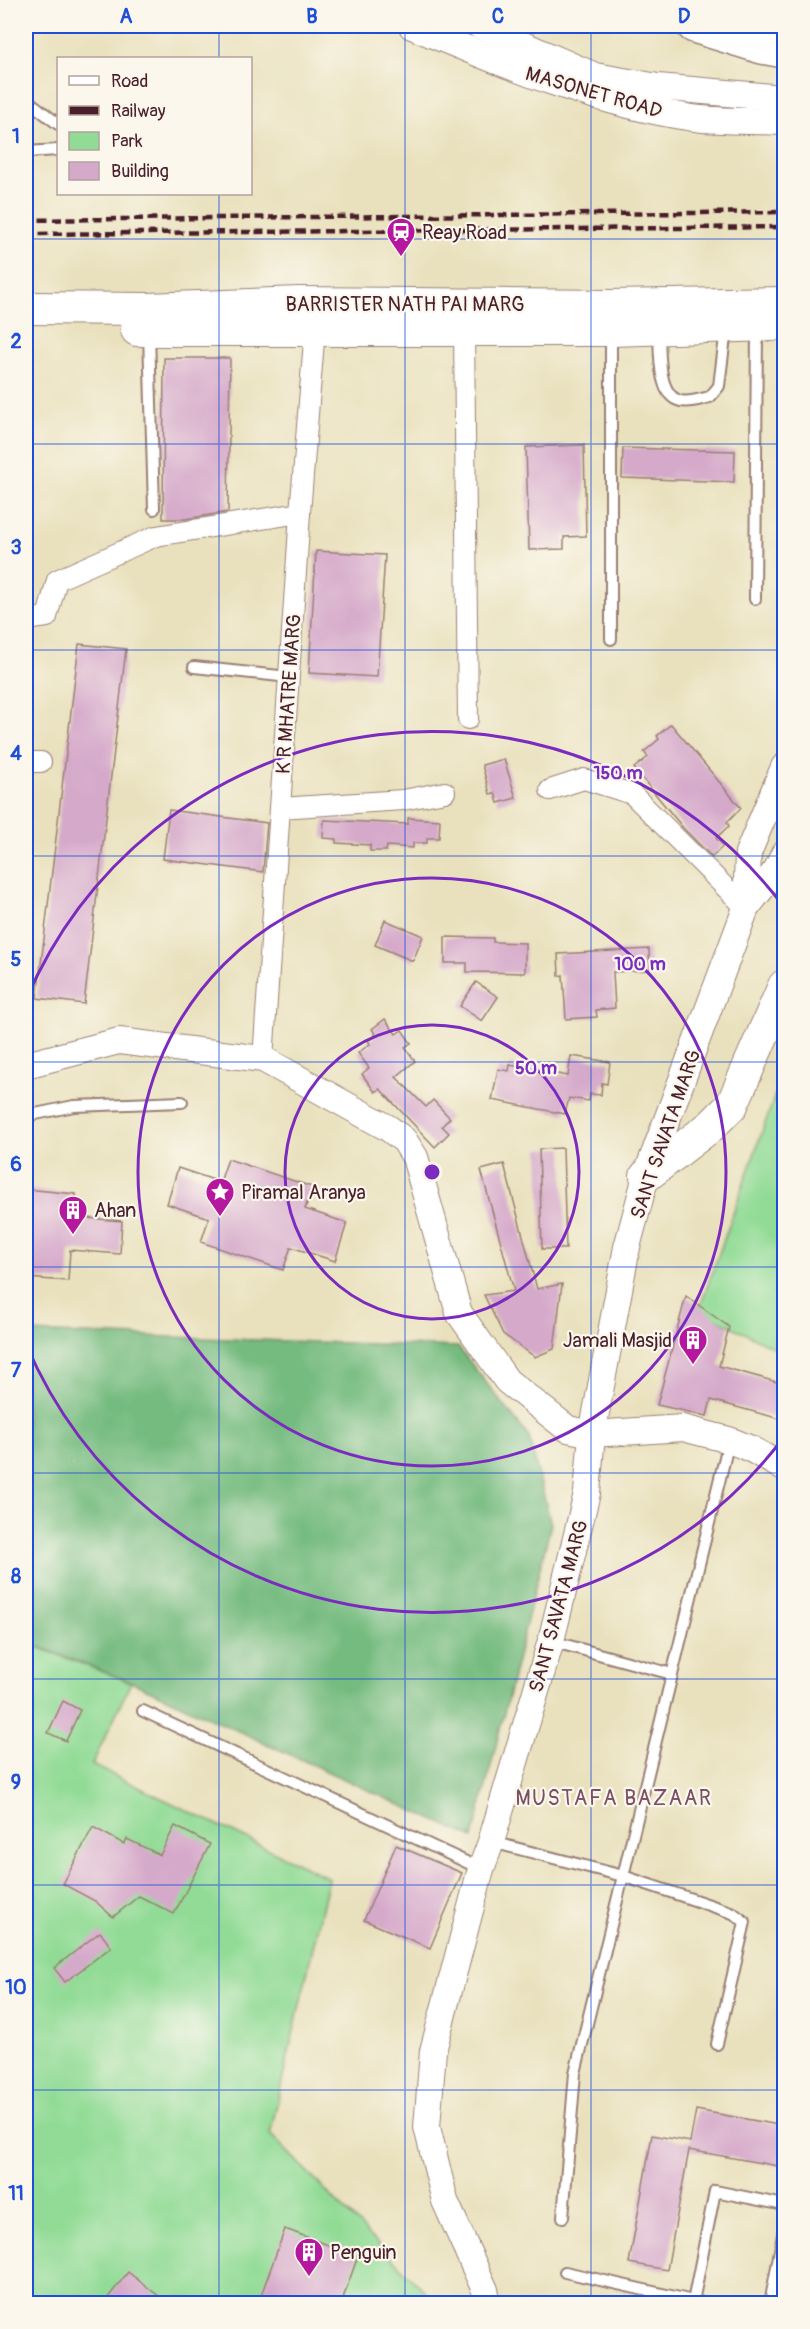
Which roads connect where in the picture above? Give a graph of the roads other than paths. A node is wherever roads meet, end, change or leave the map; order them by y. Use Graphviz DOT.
graph roads {
  1 [pos="412,26"];
  2 [pos="480,26"];
  3 [pos="694,26"];
  4 [pos="784,51"];
  5 [pos="784,98"];
  6 [pos="26,99"];
  7 [pos="784,122"];
  8 [pos="57,123"];
  9 [pos="57,150"];
  10 [pos="26,152"];
  11 [pos="784,303"];
  12 [pos="26,308"];
  13 [pos="657,317"];
  14 [pos="611,318"];
  15 [pos="771,325"];
  16 [pos="726,326"];
  17 [pos="315,328"];
  18 [pos="26,329"];
  19 [pos="149,330"];
  20 [pos="464,330"];
  21 [pos="154,509"];
  22 [pos="300,513"];
  23 [pos="755,599"];
  24 [pos="26,620"];
  25 [pos="610,639"];
  26 [pos="194,667"];
  27 [pos="289,677"];
  28 [pos="468,719"];
  29 [pos="784,767"];
  30 [pos="550,790"];
  31 [pos="445,792"];
  32 [pos="280,808"];
  33 [pos="781,861"];
  34 [pos="746,908"];
  35 [pos="784,986"];
  36 [pos="263,1059"];
  37 [pos="26,1065"];
  38 [pos="182,1102"];
  39 [pos="26,1116"];
  40 [pos="646,1176"];
  41 [pos="592,1434"];
  42 [pos="729,1440"];
  43 [pos="784,1468"];
  44 [pos="551,1641"];
  45 [pos="672,1674"];
  46 [pos="143,1710"];
  47 [pos="491,1842"];
  48 [pos="481,1869"];
  49 [pos="623,1876"];
  50 [pos="717,2044"];
  51 [pos="784,2205"];
  52 [pos="564,2217"];
  53 [pos="784,2229"];
  54 [pos="566,2272"];
  55 [pos="693,2301"];
  56 [pos="488,2304"];
  57 [pos="706,2304"];
  58 [pos="770,2304"];
  1 -- 7 [label="street, MASONET ROAD"];
  2 -- 5 [label="street, MASONET ROAD"];
  3 -- 4 [label="highway"];
  6 -- 8 [label="lane"];
  9 -- 10 [label="lane"];
  11 -- 13 [label="main road, BARRISTER NATH PAI MARG"];
  12 -- 14 [label="main road, BARRISTER NATH PAI MARG"];
  13 -- 14 [label="main road, BARRISTER NATH PAI MARG"];
  13 -- 16 [label="main road, BARRISTER NATH PAI MARG"];
  13 -- 16 [label="lane"];
  14 -- 20 [label="main road, BARRISTER NATH PAI MARG"];
  14 -- 25 [label="lane"];
  15 -- 16 [label="main road, BARRISTER NATH PAI MARG"];
  15 -- 23 [label="lane"];
  17 -- 19 [label="main road, BARRISTER NATH PAI MARG"];
  17 -- 20 [label="main road, BARRISTER NATH PAI MARG"];
  17 -- 22 [label="street, K R MHATRE MARG"];
  18 -- 19 [label="main road, BARRISTER NATH PAI MARG"];
  19 -- 21 [label="lane"];
  20 -- 28 [label="street"];
  22 -- 24 [label="street"];
  22 -- 27 [label="street, K R MHATRE MARG"];
  26 -- 27 [label="lane"];
  27 -- 32 [label="street, K R MHATRE MARG"];
  29 -- 34 [label="street, SANT SAVATA MARG"];
  30 -- 34 [label="street"];
  31 -- 32 [label="street"];
  32 -- 36 [label="street, K R MHATRE MARG"];
  33 -- 34 [label="street, SANT SAVATA MARG"];
  34 -- 40 [label="street, SANT SAVATA MARG"];
  35 -- 40 [label="main road"];
  36 -- 37 [label="street"];
  36 -- 41 [label="street"];
  38 -- 39 [label="lane"];
  40 -- 41 [label="street, SANT SAVATA MARG"];
  41 -- 42 [label="street"];
  41 -- 44 [label="street, SANT SAVATA MARG"];
  42 -- 43 [label="street"];
  42 -- 45 [label="lane"];
  44 -- 45 [label="lane"];
  44 -- 47 [label="street, SANT SAVATA MARG"];
  45 -- 49 [label="lane"];
  46 -- 48 [label="lane"];
  47 -- 48 [label="street, SANT SAVATA MARG"];
  47 -- 49 [label="lane"];
  48 -- 56 [label="street, SANT SAVATA MARG"];
  49 -- 50 [label="lane"];
  49 -- 52 [label="lane"];
  51 -- 55 [label="lane"];
  53 -- 58 [label="lane"];
  54 -- 55 [label="lane"];
  55 -- 57 [label="lane"];
}
